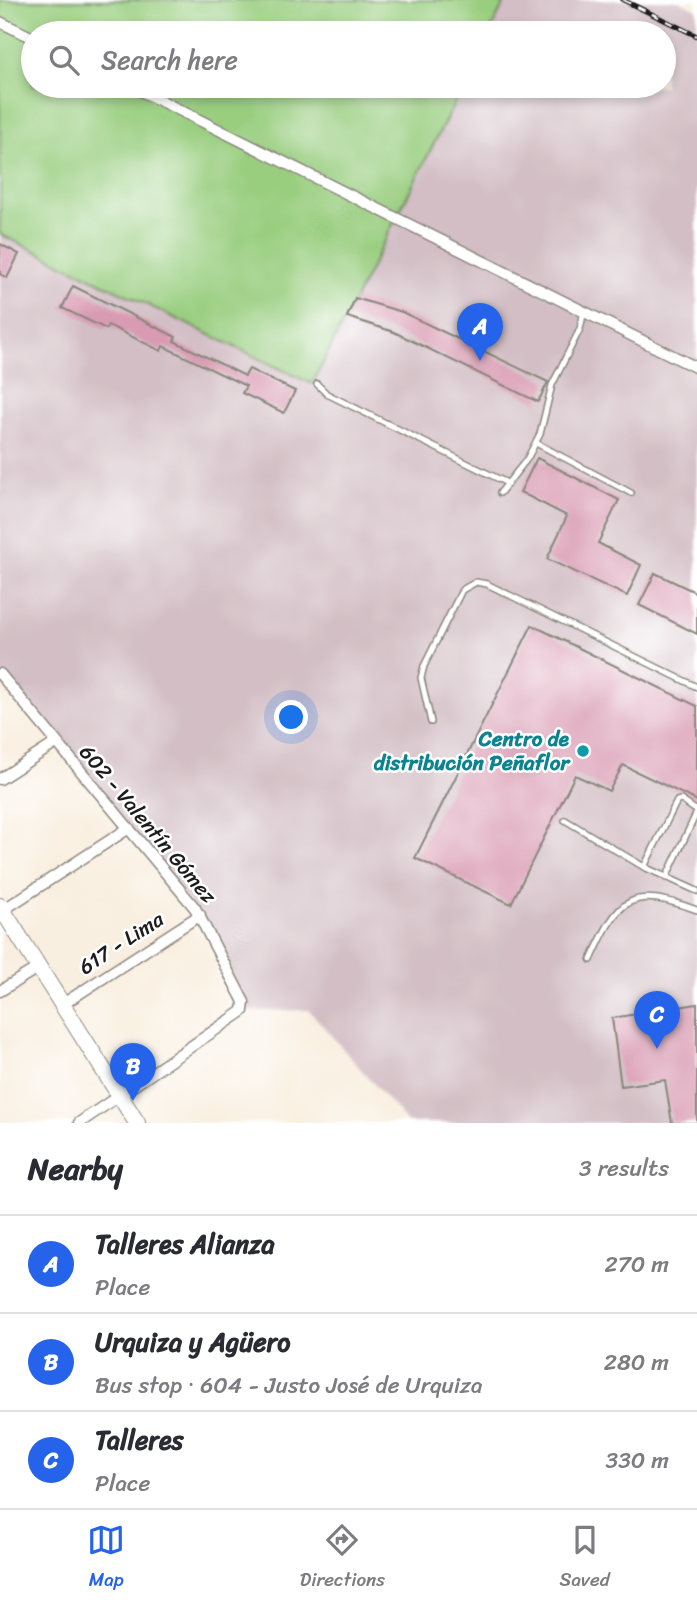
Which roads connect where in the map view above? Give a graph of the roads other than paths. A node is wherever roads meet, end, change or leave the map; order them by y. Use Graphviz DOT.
graph roads {
  1 [pos="0,22"];
  2 [pos="21,32"];
  3 [pos="155,98"];
  4 [pos="584,311"];
  5 [pos="697,368"];
  6 [pos="317,384"];
  7 [pos="536,443"];
  8 [pos="508,483"];
  9 [pos="500,493"];
  10 [pos="631,493"];
  11 [pos="0,674"];
  12 [pos="697,688"];
  13 [pos="431,722"];
  14 [pos="56,743"];
  15 [pos="0,779"];
  16 [pos="697,811"];
  17 [pos="565,820"];
  18 [pos="129,828"];
  19 [pos="644,867"];
  20 [pos="666,878"];
  21 [pos="697,891"];
  22 [pos="1,908"];
  23 [pos="697,909"];
  24 [pos="200,915"];
  25 [pos="591,960"];
  26 [pos="39,967"];
  27 [pos="0,991"];
  28 [pos="63,1004"];
  29 [pos="120,1096"];
  30 [pos="79,1123"];
  31 [pos="137,1123"];
  1 -- 2 [label="street"];
  3 -- 4 [label="street"];
  4 -- 5 [label="street"];
  4 -- 7 [label="lane"];
  6 -- 8 [label="lane"];
  7 -- 8 [label="lane"];
  7 -- 10 [label="lane"];
  8 -- 9 [label="lane"];
  11 -- 14 [label="street, 602 - Valentín Gómez"];
  12 -- 13 [label="lane"];
  14 -- 15 [label="street"];
  14 -- 18 [label="street, 602 - Valentín Gómez"];
  16 -- 19 [label="lane"];
  16 -- 20 [label="lane"];
  17 -- 19 [label="lane"];
  18 -- 22 [label="street"];
  18 -- 24 [label="street, 602 - Valentín Gómez"];
  19 -- 20 [label="lane"];
  20 -- 21 [label="lane"];
  22 -- 26 [label="main road"];
  23 -- 25 [label="lane"];
  24 -- 28 [label="street, 617 - Lima"];
  24 -- 29 [label="street, 602 - Valentín Gómez"];
  26 -- 27 [label="street"];
  26 -- 28 [label="main road"];
  28 -- 29 [label="main road"];
  29 -- 30 [label="street"];
  29 -- 31 [label="main road"];
}
